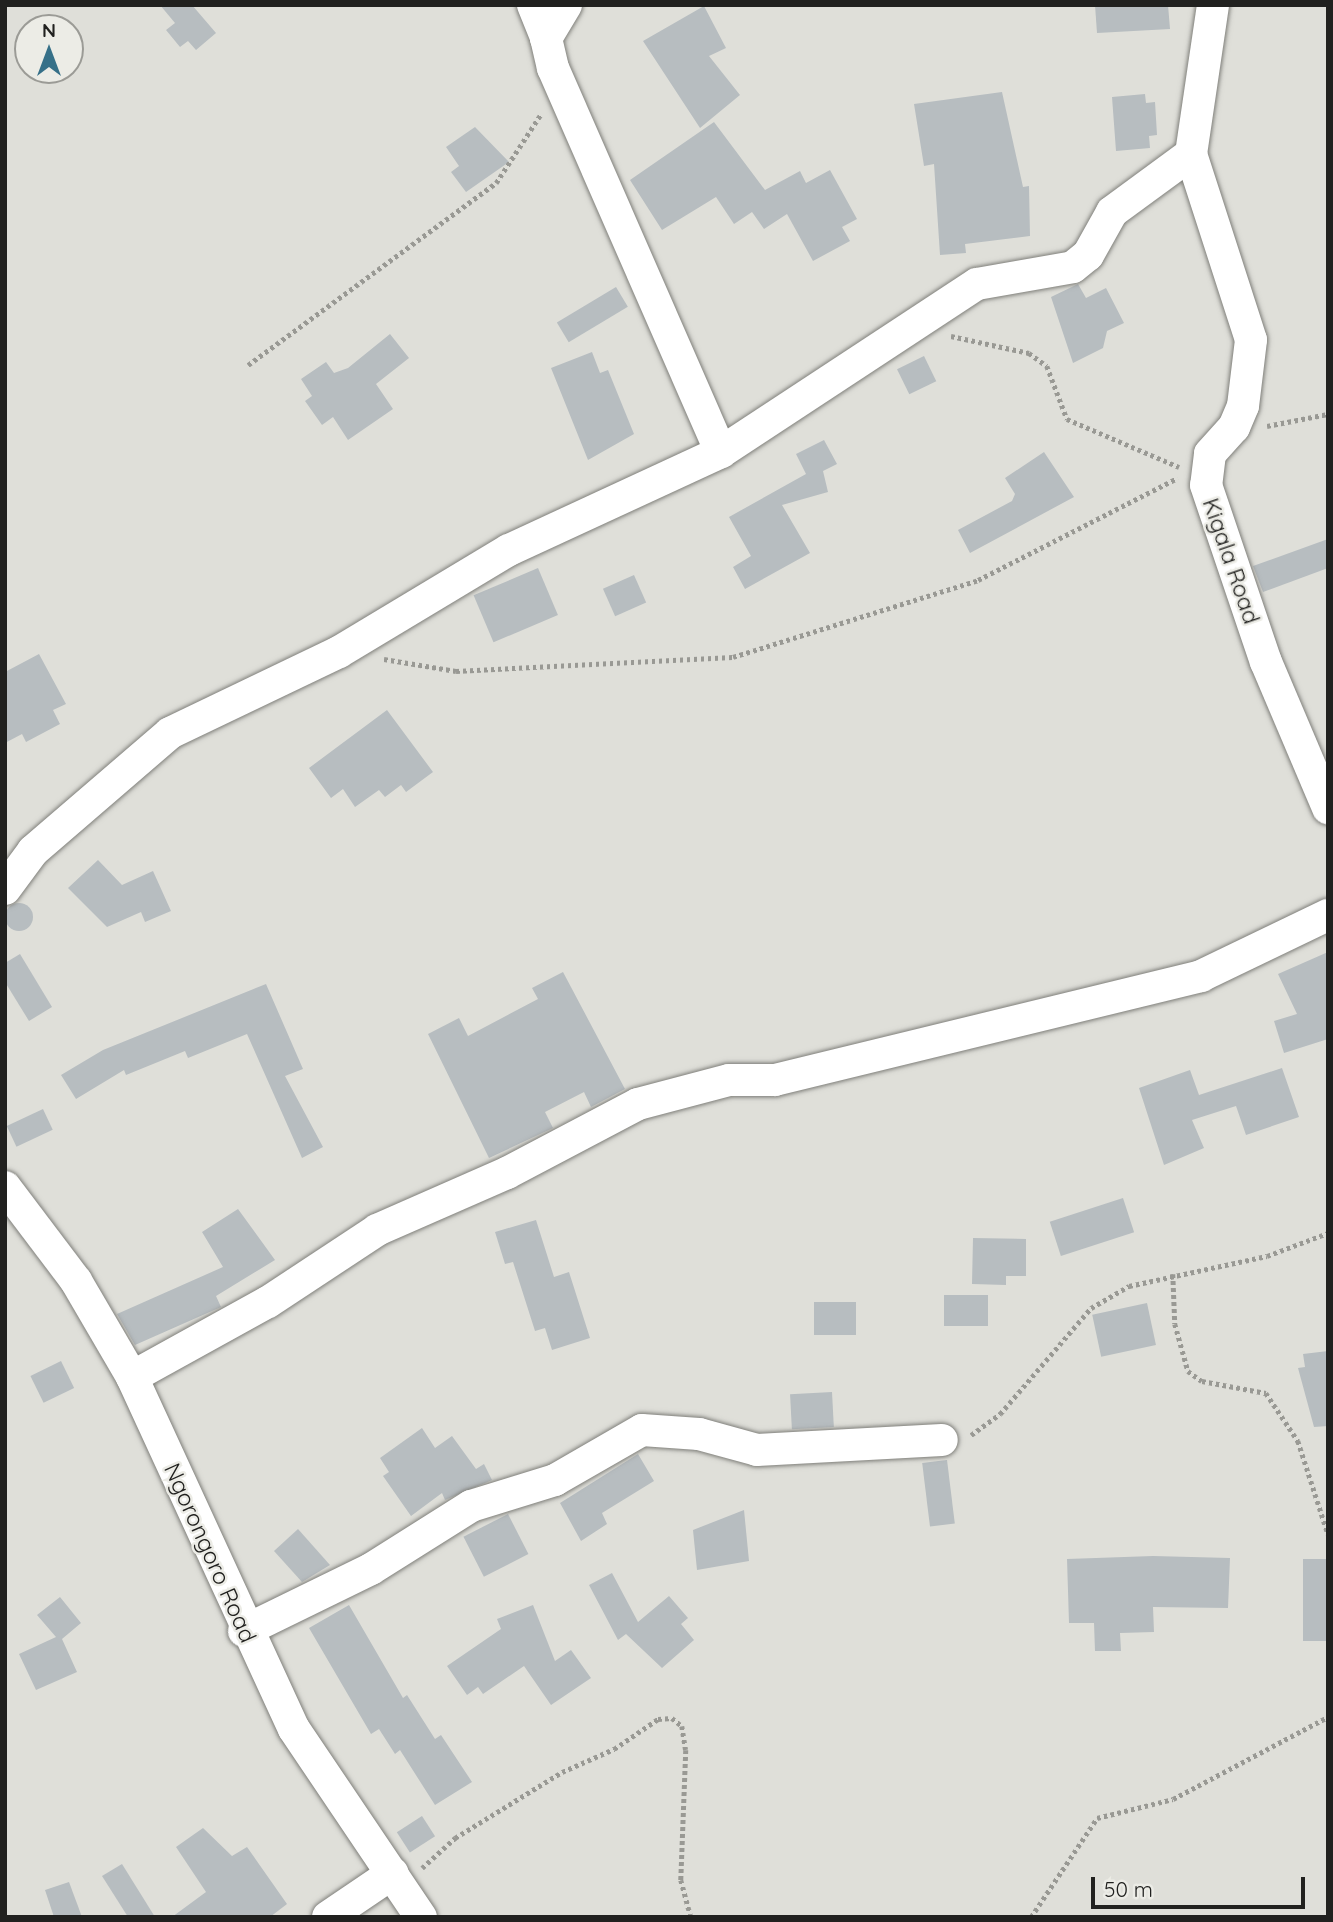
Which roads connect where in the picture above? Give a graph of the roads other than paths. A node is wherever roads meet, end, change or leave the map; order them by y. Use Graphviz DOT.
graph roads {
  1 [pos="533,5"];
  2 [pos="566,5"];
  3 [pos="1213,5"];
  4 [pos="546,38"];
  5 [pos="1191,154"];
  6 [pos="721,452"];
  7 [pos="1328,808"];
  8 [pos="5,889"];
  9 [pos="1328,915"];
  10 [pos="5,1187"];
  11 [pos="132,1377"];
  12 [pos="942,1440"];
  13 [pos="244,1631"];
  14 [pos="397,1880"];
  15 [pos="328,1917"];
  16 [pos="421,1917"];
  1 -- 4 [label="street"];
  2 -- 4 [label="street"];
  3 -- 5 [label="street"];
  4 -- 6 [label="street"];
  5 -- 6 [label="street"];
  5 -- 7 [label="street, Kigala Road"];
  6 -- 8 [label="street"];
  9 -- 11 [label="street"];
  10 -- 11 [label="street, Ngorongoro Road"];
  11 -- 13 [label="street, Ngorongoro Road"];
  12 -- 13 [label="street"];
  13 -- 14 [label="street, Ngorongoro Road"];
  14 -- 15 [label="street"];
  14 -- 16 [label="street, Ngorongoro Road"];
}
